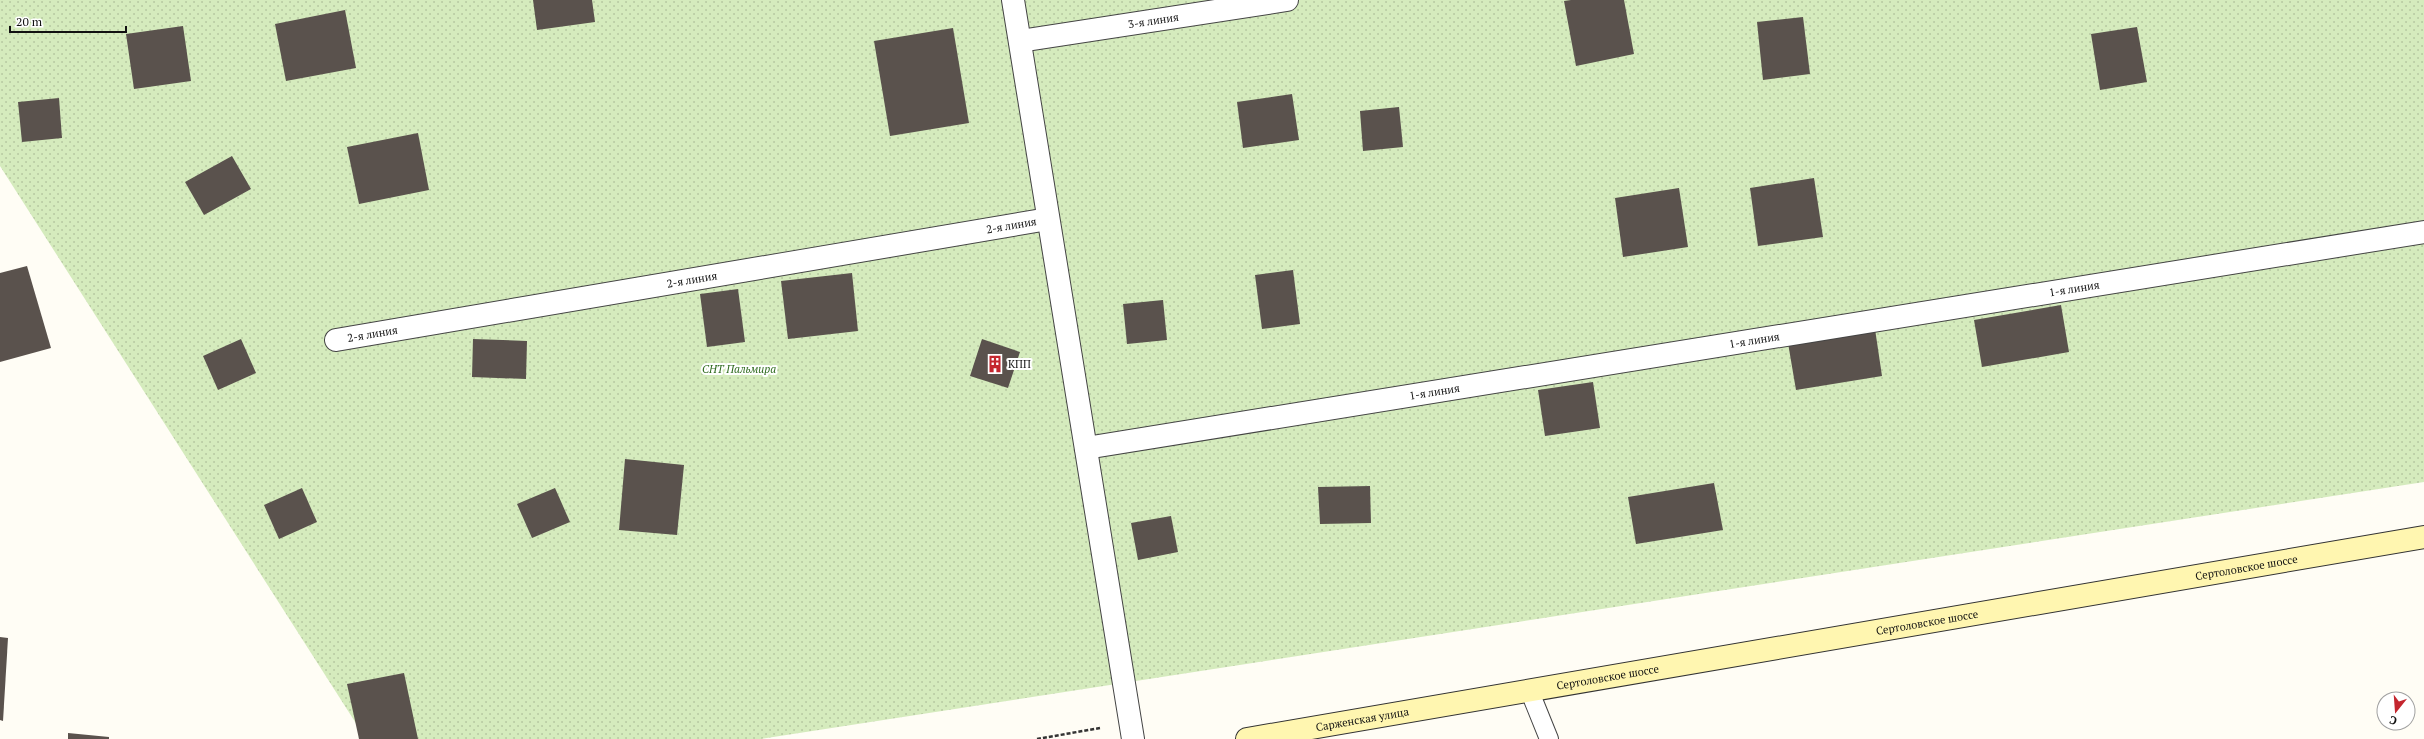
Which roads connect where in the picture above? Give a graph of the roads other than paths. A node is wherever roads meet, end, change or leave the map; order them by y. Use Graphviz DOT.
graph roads {
  1 [pos="1013,0"];
  2 [pos="1287,0"];
  3 [pos="1020,41"];
  4 [pos="1048,219"];
  5 [pos="2424,232"];
  6 [pos="336,340"];
  7 [pos="1086,448"];
  8 [pos="2424,538"];
  9 [pos="1530,692"];
  10 [pos="1431,709"];
  11 [pos="1132,731"];
  12 [pos="1255,738"];
  13 [pos="1549,739"];
  1 -- 3 [label="street"];
  2 -- 3 [label="street, 3-я линия"];
  3 -- 4 [label="street"];
  4 -- 6 [label="street, 2-я линия"];
  4 -- 7 [label="street"];
  5 -- 7 [label="street, 1-я линия"];
  7 -- 11 [label="street"];
  8 -- 9 [label="main road, Сертоловское шоссе"];
  9 -- 10 [label="main road, Сертоловское шоссе"];
  9 -- 13 [label="lane"];
  10 -- 12 [label="main road, Сарженская улица"];
}
